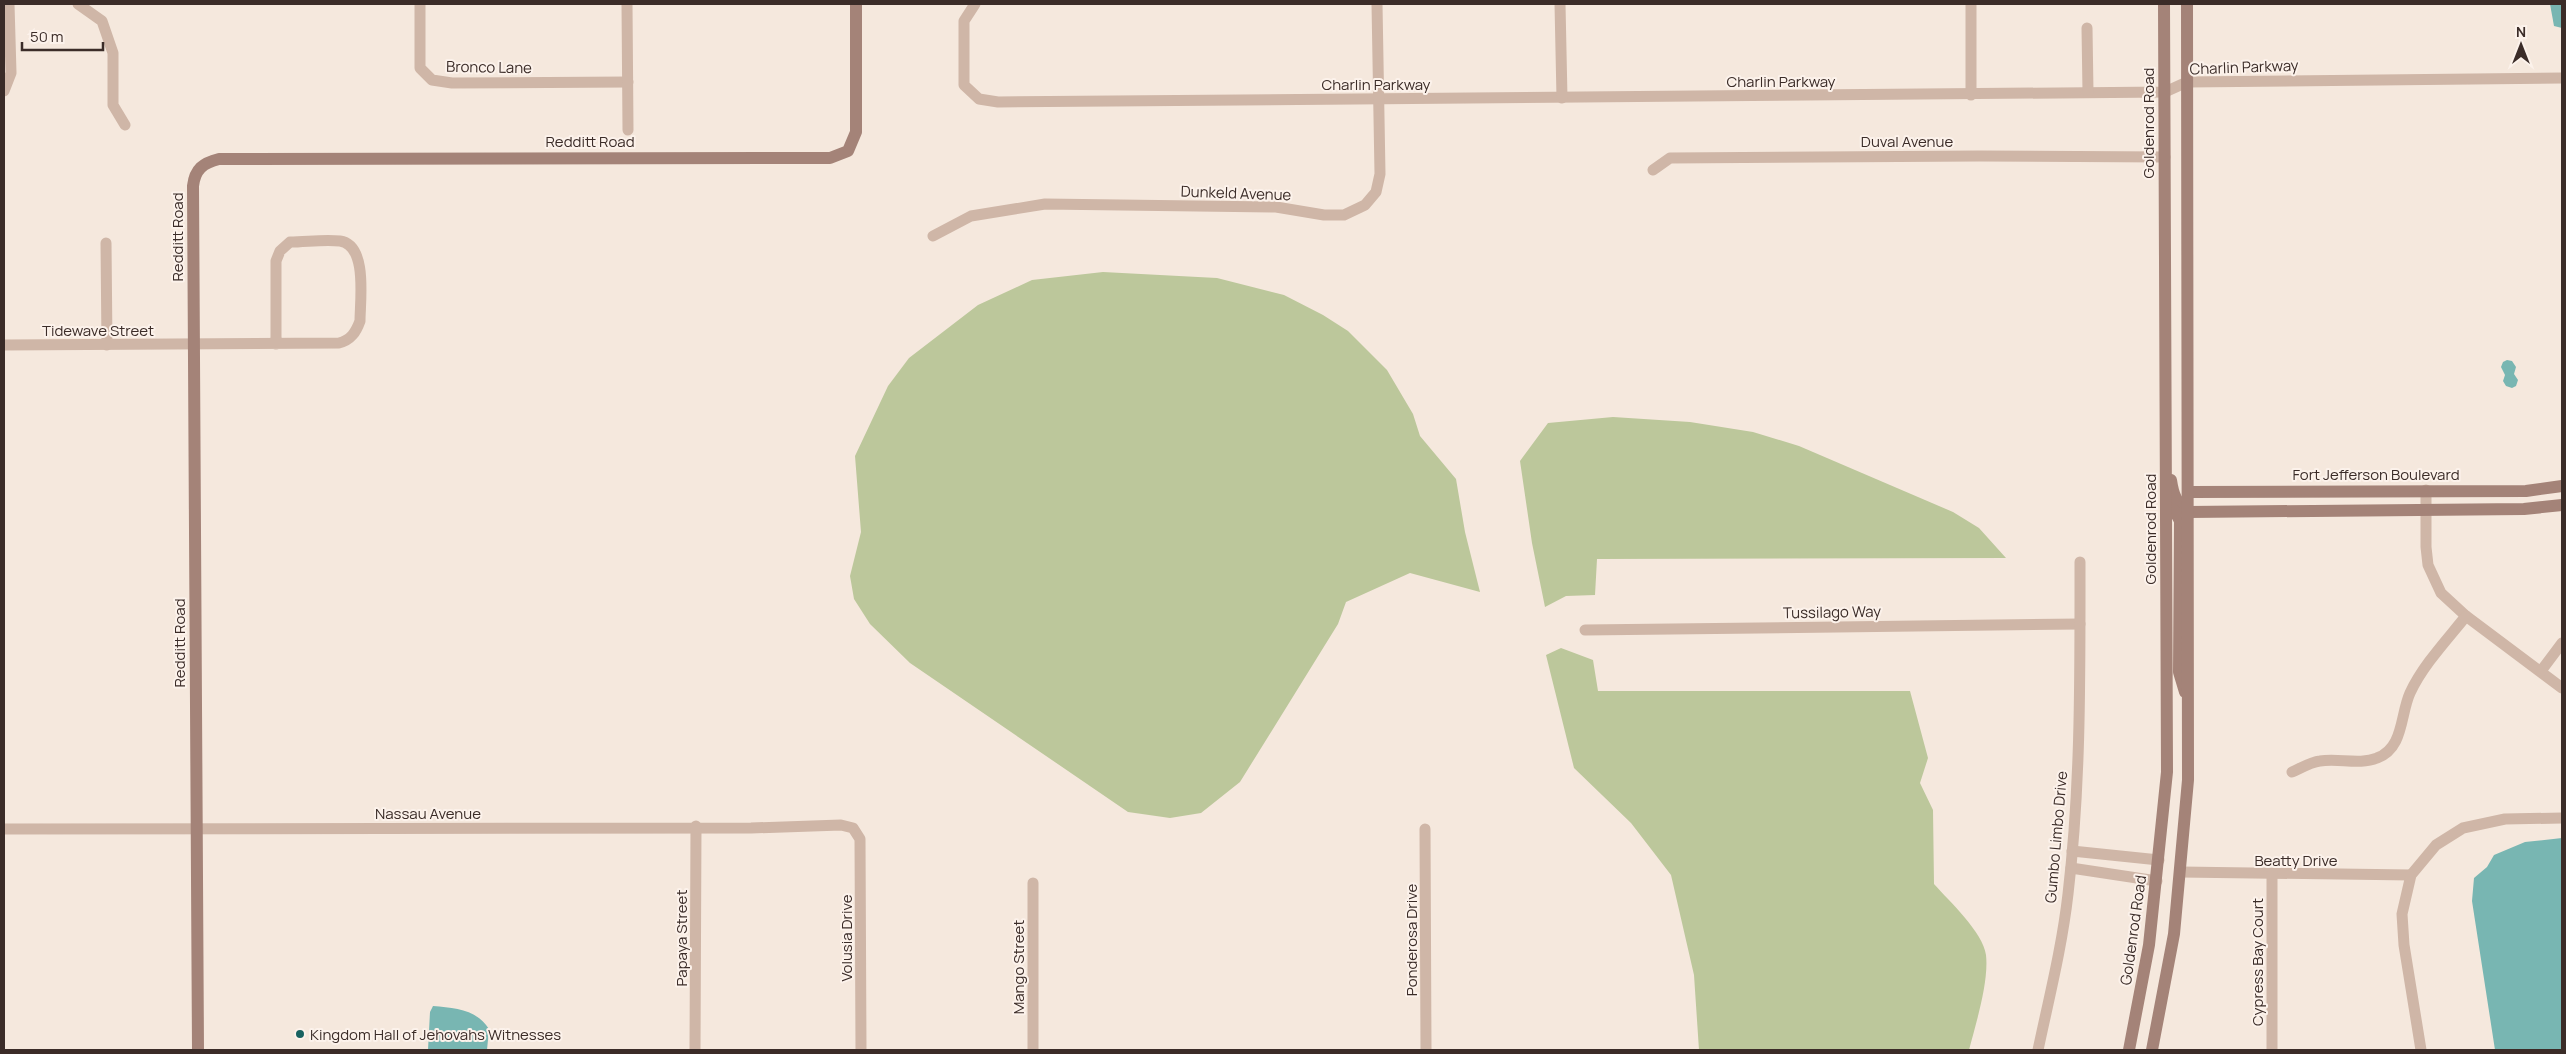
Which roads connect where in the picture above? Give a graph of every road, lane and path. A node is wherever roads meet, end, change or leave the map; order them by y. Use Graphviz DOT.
graph roads {
  1 [pos="9,4"];
  2 [pos="78,4"];
  3 [pos="420,4"];
  4 [pos="627,4"];
  5 [pos="856,4"];
  6 [pos="975,4"];
  7 [pos="1377,4"];
  8 [pos="1560,4"];
  9 [pos="1971,4"];
  10 [pos="2164,4"];
  11 [pos="2187,4"];
  12 [pos="2087,28"];
  13 [pos="2562,78"];
  14 [pos="628,82"];
  15 [pos="2187,82"];
  16 [pos="4,91"];
  17 [pos="2088,92"];
  18 [pos="2165,92"];
  19 [pos="1971,95"];
  20 [pos="1562,98"];
  21 [pos="1378,99"];
  22 [pos="125,126"];
  23 [pos="628,130"];
  24 [pos="2165,157"];
  25 [pos="1653,170"];
  26 [pos="933,236"];
  27 [pos="106,243"];
  28 [pos="276,344"];
  29 [pos="4,345"];
  30 [pos="107,345"];
  31 [pos="193,345"];
  32 [pos="2165,454"];
  33 [pos="2562,486"];
  34 [pos="2426,490"];
  35 [pos="2188,492"];
  36 [pos="2166,503"];
  37 [pos="2562,504"];
  38 [pos="2426,509"];
  39 [pos="2189,512"];
  40 [pos="2080,562"];
  41 [pos="2466,616"];
  42 [pos="2080,624"];
  43 [pos="1585,630"];
  44 [pos="2562,643"];
  45 [pos="2541,671"];
  46 [pos="2562,688"];
  47 [pos="2190,709"];
  48 [pos="2292,772"];
  49 [pos="2562,818"];
  50 [pos="696,826"];
  51 [pos="853,828"];
  52 [pos="4,829"];
  53 [pos="1425,829"];
  54 [pos="197,830"];
  55 [pos="2072,851"];
  56 [pos="2108,855"];
  57 [pos="2159,860"];
  58 [pos="2070,868"];
  59 [pos="2181,872"];
  60 [pos="2106,874"];
  61 [pos="2272,874"];
  62 [pos="2411,875"];
  63 [pos="2157,881"];
  64 [pos="1033,883"];
  65 [pos="198,1050"];
  66 [pos="695,1050"];
  67 [pos="861,1050"];
  68 [pos="1034,1050"];
  69 [pos="1426,1050"];
  70 [pos="2038,1050"];
  71 [pos="2129,1050"];
  72 [pos="2152,1050"];
  73 [pos="2272,1050"];
  74 [pos="2421,1050"];
  1 -- 16 [label="street"];
  2 -- 22 [label="street"];
  3 -- 14 [label="street, Bronco Lane"];
  4 -- 14 [label="street"];
  5 -- 31 [label="street, Redditt Road"];
  6 -- 21 [label="street, Charlin Parkway"];
  7 -- 21 [label="street, Dunkeld Avenue"];
  8 -- 20 [label="street"];
  9 -- 19 [label="street"];
  10 -- 18 [label="street, Goldenrod Road"];
  11 -- 15 [label="street"];
  12 -- 17 [label="street"];
  13 -- 15 [label="street, Charlin Parkway"];
  14 -- 23 [label="street"];
  15 -- 18 [label="street, Charlin Parkway"];
  15 -- 35 [label="street"];
  17 -- 18 [label="street, Charlin Parkway"];
  17 -- 19 [label="street, Charlin Parkway"];
  18 -- 24 [label="street, Goldenrod Road"];
  19 -- 20 [label="street, Charlin Parkway"];
  20 -- 21 [label="street, Charlin Parkway"];
  21 -- 26 [label="street, Dunkeld Avenue"];
  24 -- 25 [label="street, Duval Avenue"];
  24 -- 32 [label="street, Goldenrod Road"];
  27 -- 30 [label="street"];
  28 -- 28 [label="street"];
  28 -- 31 [label="street, Tidewave Street"];
  29 -- 30 [label="street, Tidewave Street"];
  30 -- 31 [label="street, Tidewave Street"];
  31 -- 54 [label="street, Redditt Road"];
  32 -- 36 [label="street, Goldenrod Road"];
  32 -- 39 [label="street"];
  33 -- 34 [label="street, Fort Jefferson Boulevard"];
  34 -- 35 [label="street, Fort Jefferson Boulevard"];
  34 -- 38 [label="street"];
  35 -- 39 [label="street"];
  36 -- 47 [label="street"];
  36 -- 57 [label="street, Goldenrod Road"];
  37 -- 38 [label="street"];
  38 -- 39 [label="street"];
  38 -- 41 [label="street"];
  39 -- 47 [label="street"];
  40 -- 42 [label="street, Gumbo Limbo Drive"];
  41 -- 45 [label="street"];
  41 -- 48 [label="street"];
  42 -- 43 [label="street, Tussilago Way"];
  42 -- 55 [label="street, Gumbo Limbo Drive"];
  44 -- 45 [label="street"];
  45 -- 46 [label="street"];
  47 -- 59 [label="street"];
  49 -- 62 [label="street"];
  50 -- 51 [label="street, Nassau Avenue"];
  50 -- 54 [label="street, Nassau Avenue"];
  50 -- 66 [label="street, Papaya Street"];
  51 -- 67 [label="street, Volusia Drive"];
  52 -- 54 [label="street, Nassau Avenue"];
  53 -- 69 [label="street, Ponderosa Drive"];
  54 -- 65 [label="street, Redditt Road"];
  55 -- 56 [label="street"];
  55 -- 58 [label="street, Gumbo Limbo Drive"];
  56 -- 57 [label="street"];
  56 -- 60 [label="street"];
  57 -- 63 [label="street, Goldenrod Road"];
  58 -- 60 [label="street"];
  58 -- 70 [label="street, Gumbo Limbo Drive"];
  59 -- 61 [label="street, Beatty Drive"];
  59 -- 72 [label="street"];
  60 -- 63 [label="street"];
  61 -- 62 [label="street, Beatty Drive"];
  61 -- 73 [label="street, Cypress Bay Court"];
  62 -- 74 [label="street"];
  63 -- 71 [label="street, Goldenrod Road"];
  64 -- 68 [label="street, Mango Street"];
}
